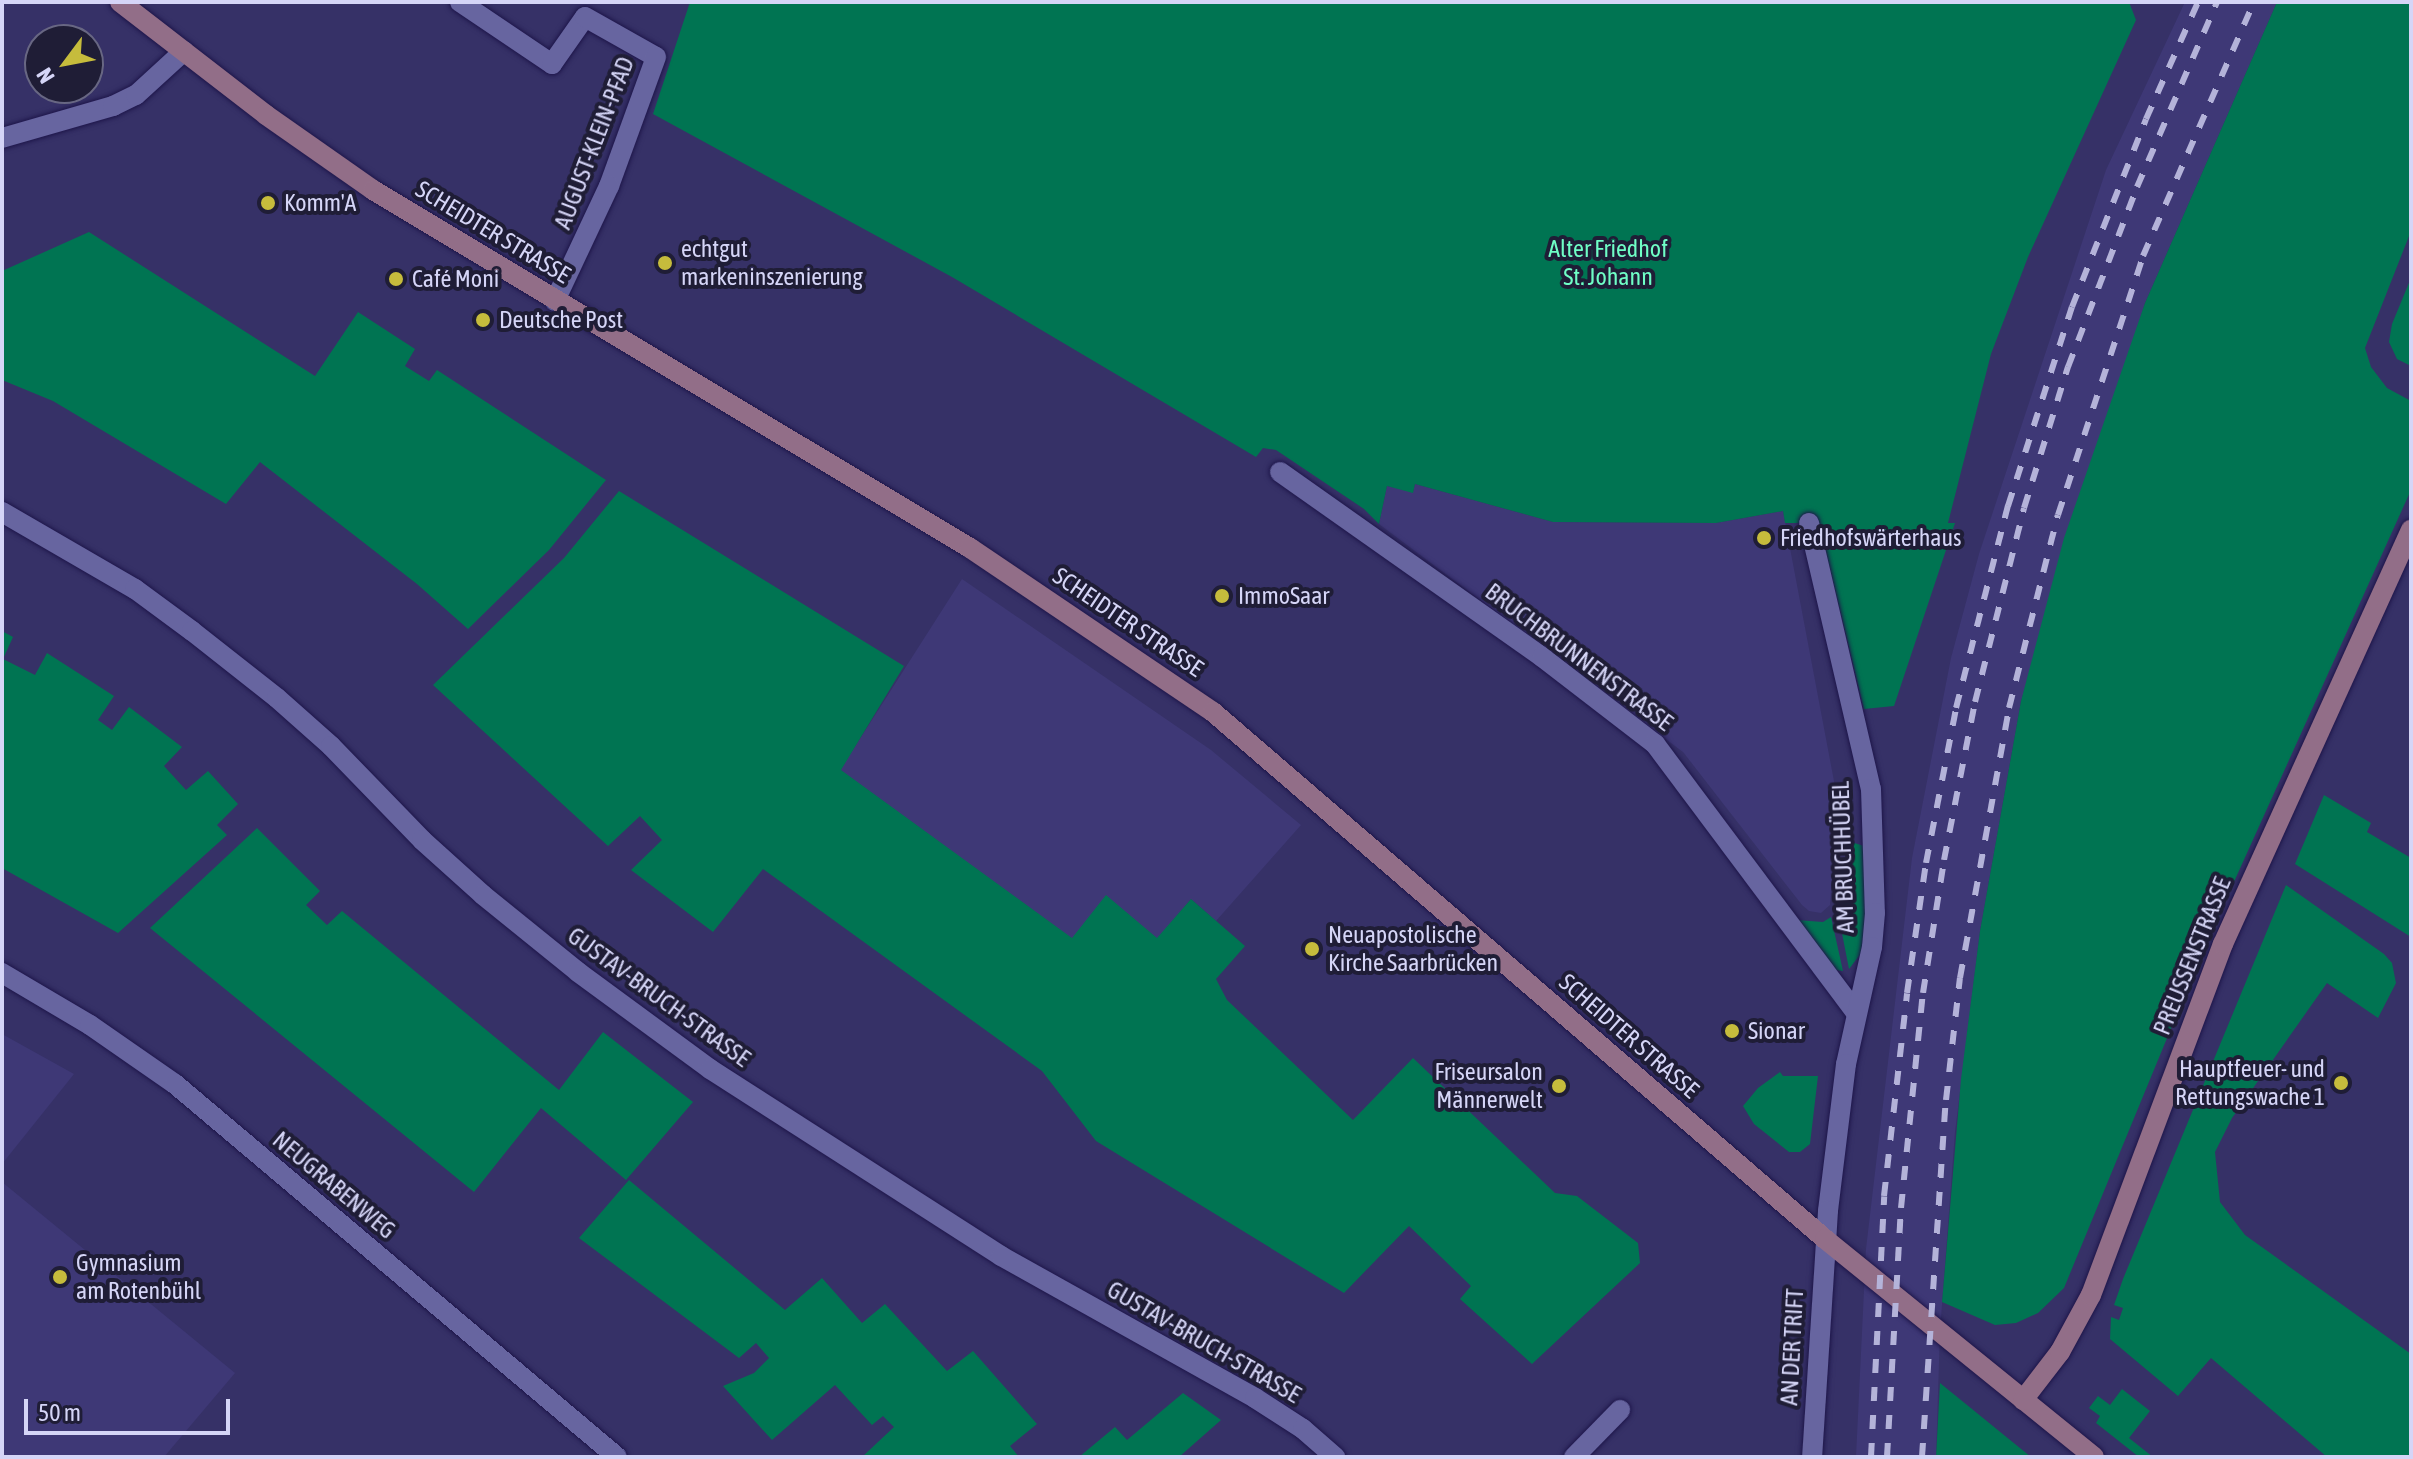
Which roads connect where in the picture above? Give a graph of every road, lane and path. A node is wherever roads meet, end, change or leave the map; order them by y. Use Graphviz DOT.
graph roads {
  1 [pos="120,2"];
  2 [pos="460,2"];
  3 [pos="184,51"];
  4 [pos="2,138"];
  5 [pos="555,301"];
  6 [pos="1280,472"];
  7 [pos="2,512"];
  8 [pos="1809,523"];
  9 [pos="2411,530"];
  10 [pos="2,973"];
  11 [pos="1855,1011"];
  12 [pos="1825,1239"];
  13 [pos="2023,1400"];
  14 [pos="1620,1410"];
  15 [pos="1328,1455"];
  16 [pos="617,1457"];
  17 [pos="1574,1457"];
  18 [pos="1812,1457"];
  19 [pos="2094,1457"];
  1 -- 3 [label="main road, SCHEIDTER STRASSE"];
  2 -- 5 [label="street, AUGUST-KLEIN-PFAD"];
  3 -- 4 [label="street"];
  3 -- 5 [label="main road, SCHEIDTER STRASSE"];
  5 -- 12 [label="main road, SCHEIDTER STRASSE"];
  6 -- 11 [label="street, BRUCHBRUNNENSTRASSE"];
  7 -- 15 [label="street, GUSTAV-BRUCH-STRASSE"];
  8 -- 11 [label="street, AM BRUCHHÜBEL"];
  9 -- 13 [label="main road, PREUSSENSTRASSE"];
  10 -- 16 [label="street, NEUGRABENWEG"];
  11 -- 12 [label="street, AM BRUCHHÜBEL"];
  12 -- 13 [label="main road, SCHEIDTER STRASSE"];
  12 -- 18 [label="street, AN DER TRIFT"];
  13 -- 19 [label="main road, SCHEIDTER STRASSE"];
  14 -- 17 [label="street"];
}
